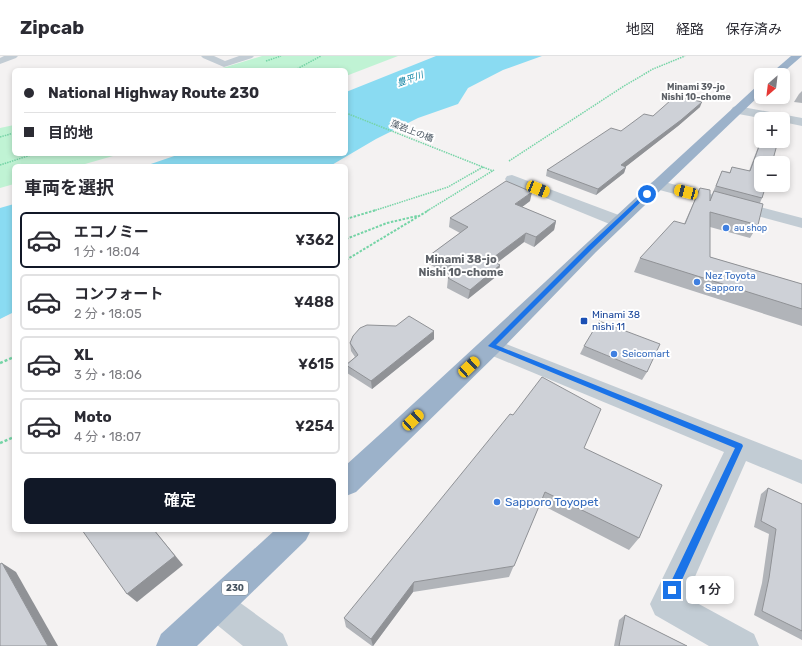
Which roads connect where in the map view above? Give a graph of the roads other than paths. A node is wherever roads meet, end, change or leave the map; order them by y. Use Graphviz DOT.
graph roads {
  1 [pos="13,56"];
  2 [pos="206,56"];
  3 [pos="249,56"];
  4 [pos="797,56"];
  5 [pos="0,61"];
  6 [pos="782,68"];
  7 [pos="754,94"];
  8 [pos="737,110"];
  9 [pos="802,122"];
  10 [pos="512,179"];
  11 [pos="657,185"];
  12 [pos="618,221"];
  13 [pos="802,223"];
  14 [pos="491,346"];
  15 [pos="740,446"];
  16 [pos="802,472"];
  17 [pos="348,481"];
  18 [pos="294,532"];
  19 [pos="217,604"];
  20 [pos="173,646"];
  21 [pos="271,646"];
  22 [pos="742,646"];
  1 -- 5 [label="street"];
  2 -- 3 [label="street"];
  4 -- 6 [label="highway"];
  7 -- 8 [label="highway"];
  8 -- 9 [label="street"];
  8 -- 11 [label="highway"];
  10 -- 12 [label="street"];
  11 -- 12 [label="highway"];
  11 -- 13 [label="street"];
  12 -- 14 [label="highway"];
  14 -- 15 [label="street"];
  14 -- 17 [label="highway"];
  15 -- 16 [label="street"];
  15 -- 22 [label="street"];
  18 -- 19 [label="highway, 230"];
  19 -- 20 [label="highway, 230"];
  19 -- 21 [label="street"];
}
